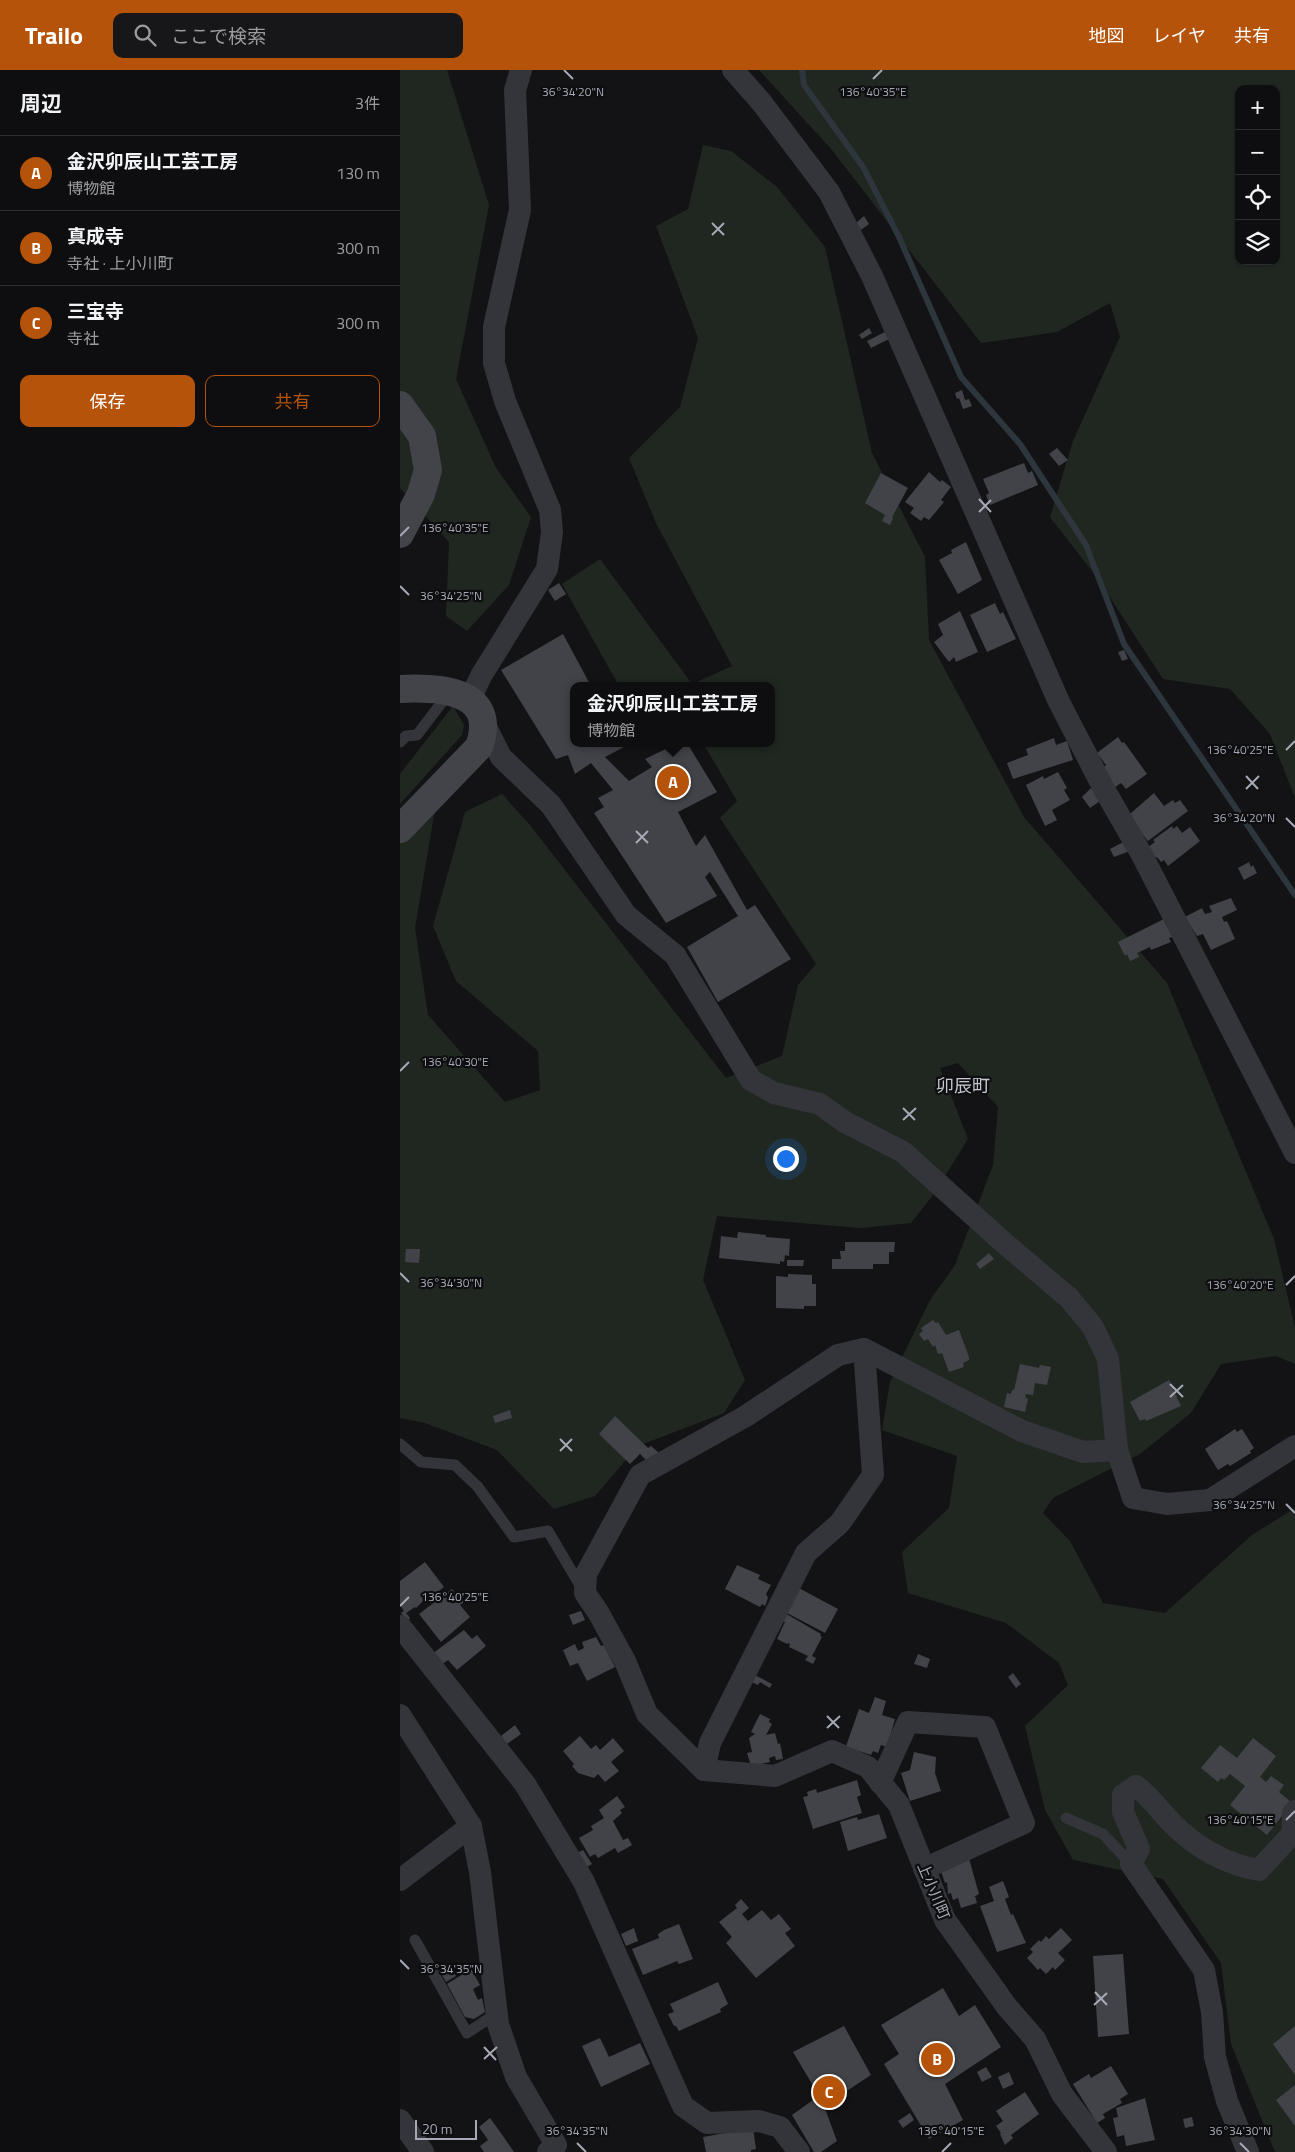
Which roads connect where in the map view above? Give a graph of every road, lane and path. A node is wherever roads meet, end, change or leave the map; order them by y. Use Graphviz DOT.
graph roads {
  1 [pos="521,70"];
  2 [pos="733,70"];
  3 [pos="400,405"];
  4 [pos="400,534"];
  5 [pos="400,689"];
  6 [pos="468,704"];
  7 [pos="400,742"];
  8 [pos="400,828"];
  9 [pos="1295,1153"];
  10 [pos="864,1349"];
  11 [pos="400,1444"];
  12 [pos="1295,1446"];
  13 [pos="1117,1450"];
  14 [pos="585,1593"];
  15 [pos="400,1626"];
  16 [pos="400,1714"];
  17 [pos="406,1737"];
  18 [pos="704,1770"];
  19 [pos="880,1783"];
  20 [pos="1295,1811"];
  21 [pos="1066,1818"];
  22 [pos="471,1826"];
  23 [pos="1131,1864"];
  24 [pos="924,1869"];
  25 [pos="400,1880"];
  26 [pos="415,1940"];
  27 [pos="497,2013"];
  28 [pos="400,2120"];
  29 [pos="559,2150"];
  30 [pos="423,2152"];
  31 [pos="799,2152"];
  32 [pos="1106,2152"];
  33 [pos="1248,2152"];
  1 -- 6 [label="street"];
  2 -- 9 [label="street"];
  3 -- 4 [label="street"];
  5 -- 6 [label="street"];
  6 -- 7 [label="lane"];
  6 -- 8 [label="street"];
  6 -- 13 [label="street"];
  10 -- 13 [label="street"];
  10 -- 14 [label="street"];
  10 -- 18 [label="street"];
  11 -- 14 [label="lane"];
  12 -- 13 [label="street"];
  14 -- 18 [label="street"];
  15 -- 31 [label="street"];
  16 -- 17 [label="street"];
  17 -- 22 [label="street"];
  18 -- 19 [label="street, 上小川町"];
  19 -- 24 [label="street, 上小川町"];
  19 -- 24 [label="street"];
  20 -- 23 [label="street"];
  21 -- 23 [label="lane"];
  22 -- 25 [label="street"];
  22 -- 27 [label="street"];
  23 -- 33 [label="street"];
  24 -- 32 [label="street, 上小川町"];
  26 -- 27 [label="lane"];
  27 -- 29 [label="street"];
  28 -- 30 [label="street"];
}
